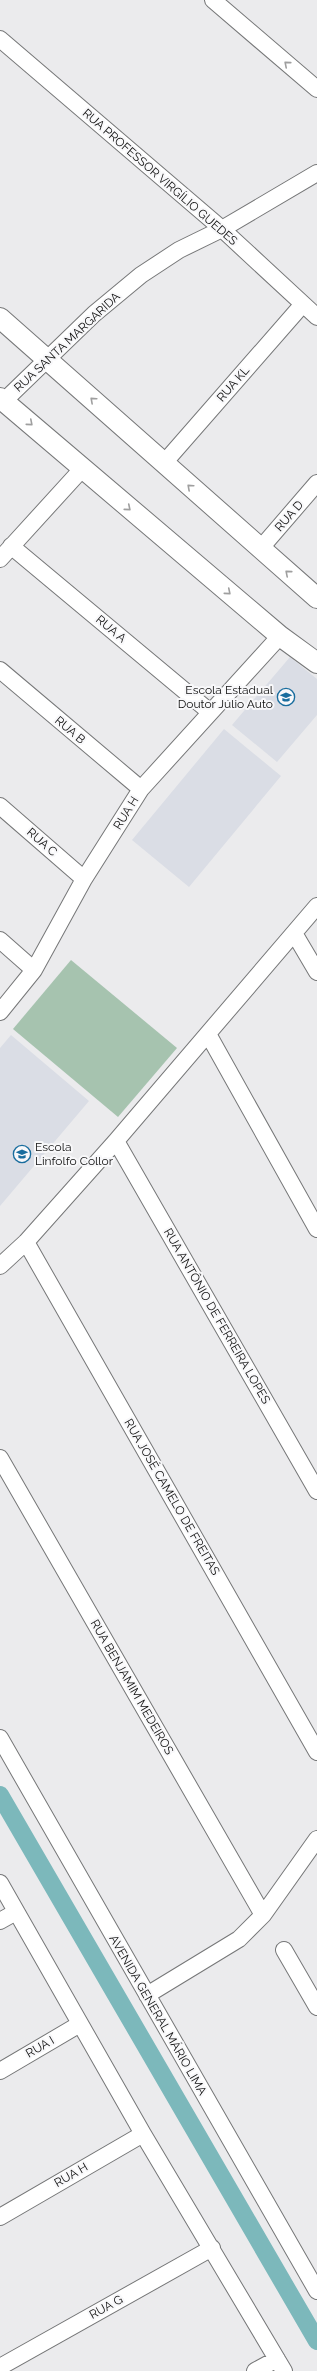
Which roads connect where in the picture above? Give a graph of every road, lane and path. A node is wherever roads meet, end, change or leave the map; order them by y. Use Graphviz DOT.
graph roads {
  1 [pos="213,0"];
  2 [pos="0,40"];
  3 [pos="317,89"];
  4 [pos="317,173"];
  5 [pos="222,229"];
  6 [pos="303,304"];
  7 [pos="317,317"];
  8 [pos="0,318"];
  9 [pos="46,359"];
  10 [pos="2,400"];
  11 [pos="164,463"];
  12 [pos="82,469"];
  13 [pos="317,483"];
  14 [pos="11,546"];
  15 [pos="260,548"];
  16 [pos="0,560"];
  17 [pos="317,598"];
  18 [pos="280,636"];
  19 [pos="317,663"];
  20 [pos="0,670"];
  21 [pos="210,712"];
  22 [pos="141,790"];
  23 [pos="0,806"];
  24 [pos="84,879"];
  25 [pos="317,906"];
  26 [pos="294,933"];
  27 [pos="0,940"];
  28 [pos="34,970"];
  29 [pos="317,972"];
  30 [pos="0,1012"];
  31 [pos="208,1034"];
  32 [pos="116,1141"];
  33 [pos="317,1229"];
  34 [pos="26,1242"];
  35 [pos="0,1266"];
  36 [pos="0,1458"];
  37 [pos="317,1490"];
  38 [pos="0,1738"];
  39 [pos="317,1752"];
  40 [pos="317,1839"];
  41 [pos="0,1883"];
  42 [pos="16,1912"];
  43 [pos="263,1915"];
  44 [pos="0,1921"];
  45 [pos="284,1950"];
  46 [pos="147,1995"];
  47 [pos="317,2007"];
  48 [pos="80,2024"];
  49 [pos="0,2071"];
  50 [pos="143,2134"];
  51 [pos="0,2217"];
  52 [pos="212,2248"];
  53 [pos="317,2291"];
  54 [pos="280,2365"];
  55 [pos="0,2367"];
  56 [pos="254,2371"];
  3 -- 1 [label="street, one-way"];
  2 -- 5 [label="street, RUA PROFESSOR VIRGÍLIO GUEDES"];
  4 -- 5 [label="street, RUA SANTA MARGARIDA"];
  5 -- 6 [label="street, RUA PROFESSOR VIRGÍLIO GUEDES"];
  5 -- 9 [label="street, RUA SANTA MARGARIDA"];
  6 -- 7 [label="street, RUA PROFESSOR VIRGÍLIO GUEDES"];
  6 -- 11 [label="street, RUA KL"];
  8 -- 9 [label="street"];
  9 -- 10 [label="street, RUA SANTA MARGARIDA"];
  11 -- 9 [label="street, one-way"];
  10 -- 12 [label="street, one-way"];
  15 -- 11 [label="street, one-way"];
  12 -- 14 [label="street"];
  12 -- 18 [label="street, one-way"];
  13 -- 15 [label="street, RUA D"];
  14 -- 16 [label="street"];
  14 -- 21 [label="street, RUA A"];
  17 -- 15 [label="street, one-way"];
  18 -- 19 [label="street"];
  18 -- 21 [label="street, RUA H"];
  20 -- 22 [label="street, RUA B"];
  21 -- 22 [label="street, RUA H"];
  22 -- 24 [label="street, RUA H"];
  23 -- 24 [label="street, RUA C"];
  24 -- 28 [label="street, RUA H"];
  25 -- 26 [label="street"];
  26 -- 29 [label="street"];
  26 -- 31 [label="street"];
  27 -- 28 [label="street"];
  28 -- 30 [label="street, RUA H"];
  31 -- 32 [label="street"];
  31 -- 33 [label="street"];
  32 -- 34 [label="street"];
  32 -- 37 [label="street, RUA ANTÔNIO DE FERREIRA LOPES"];
  34 -- 35 [label="street"];
  34 -- 39 [label="street, RUA JOSÉ CAMELO DE FREITAS"];
  36 -- 43 [label="street, RUA BENJAMIM MEDEIROS"];
  38 -- 46 [label="street, AVENIDA GENERAL MÁRIO LIMA"];
  40 -- 43 [label="street"];
  41 -- 42 [label="street"];
  42 -- 44 [label="street"];
  42 -- 48 [label="street"];
  43 -- 46 [label="street"];
  45 -- 47 [label="street"];
  46 -- 53 [label="street, AVENIDA GENERAL MÁRIO LIMA"];
  48 -- 49 [label="street, RUA I"];
  48 -- 50 [label="street"];
  50 -- 51 [label="street, RUA H"];
  50 -- 52 [label="street"];
  52 -- 54 [label="street"];
  52 -- 55 [label="street, RUA G"];
  54 -- 56 [label="street"];
}
